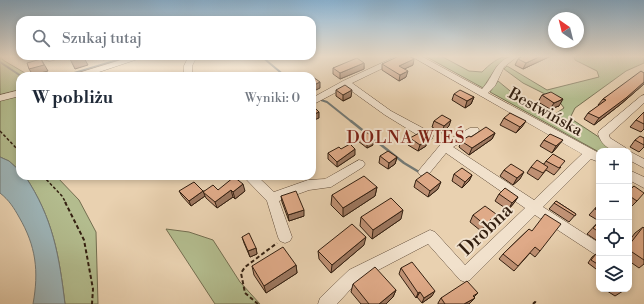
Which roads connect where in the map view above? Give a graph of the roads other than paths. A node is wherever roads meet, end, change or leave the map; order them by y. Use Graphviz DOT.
graph roads {
  1 [pos="374,70"];
  2 [pos="440,70"];
  3 [pos="499,70"];
  4 [pos="346,83"];
  5 [pos="16,93"];
  6 [pos="482,94"];
  7 [pos="0,98"];
  8 [pos="644,98"];
  9 [pos="316,100"];
  10 [pos="474,130"];
  11 [pos="428,136"];
  12 [pos="445,148"];
  13 [pos="617,148"];
  14 [pos="595,156"];
  15 [pos="632,157"];
  16 [pos="359,164"];
  17 [pos="644,164"];
  18 [pos="424,172"];
  19 [pos="632,176"];
  20 [pos="253,180"];
  21 [pos="644,183"];
  22 [pos="272,198"];
  23 [pos="534,208"];
  24 [pos="285,237"];
  25 [pos="596,249"];
  26 [pos="326,304"];
  1 -- 4 [label="street"];
  2 -- 6 [label="street, Bestwińska"];
  3 -- 6 [label="street"];
  4 -- 9 [label="street"];
  4 -- 11 [label="street"];
  5 -- 7 [label="street"];
  6 -- 14 [label="street, Bestwińska"];
  8 -- 13 [label="street"];
  10 -- 12 [label="street"];
  12 -- 18 [label="street"];
  12 -- 23 [label="street"];
  14 -- 23 [label="street, Drobna"];
  15 -- 17 [label="street"];
  16 -- 22 [label="street"];
  19 -- 21 [label="street"];
  20 -- 22 [label="street"];
  22 -- 24 [label="street"];
  23 -- 25 [label="street"];
  23 -- 26 [label="street, Drobna"];
}
